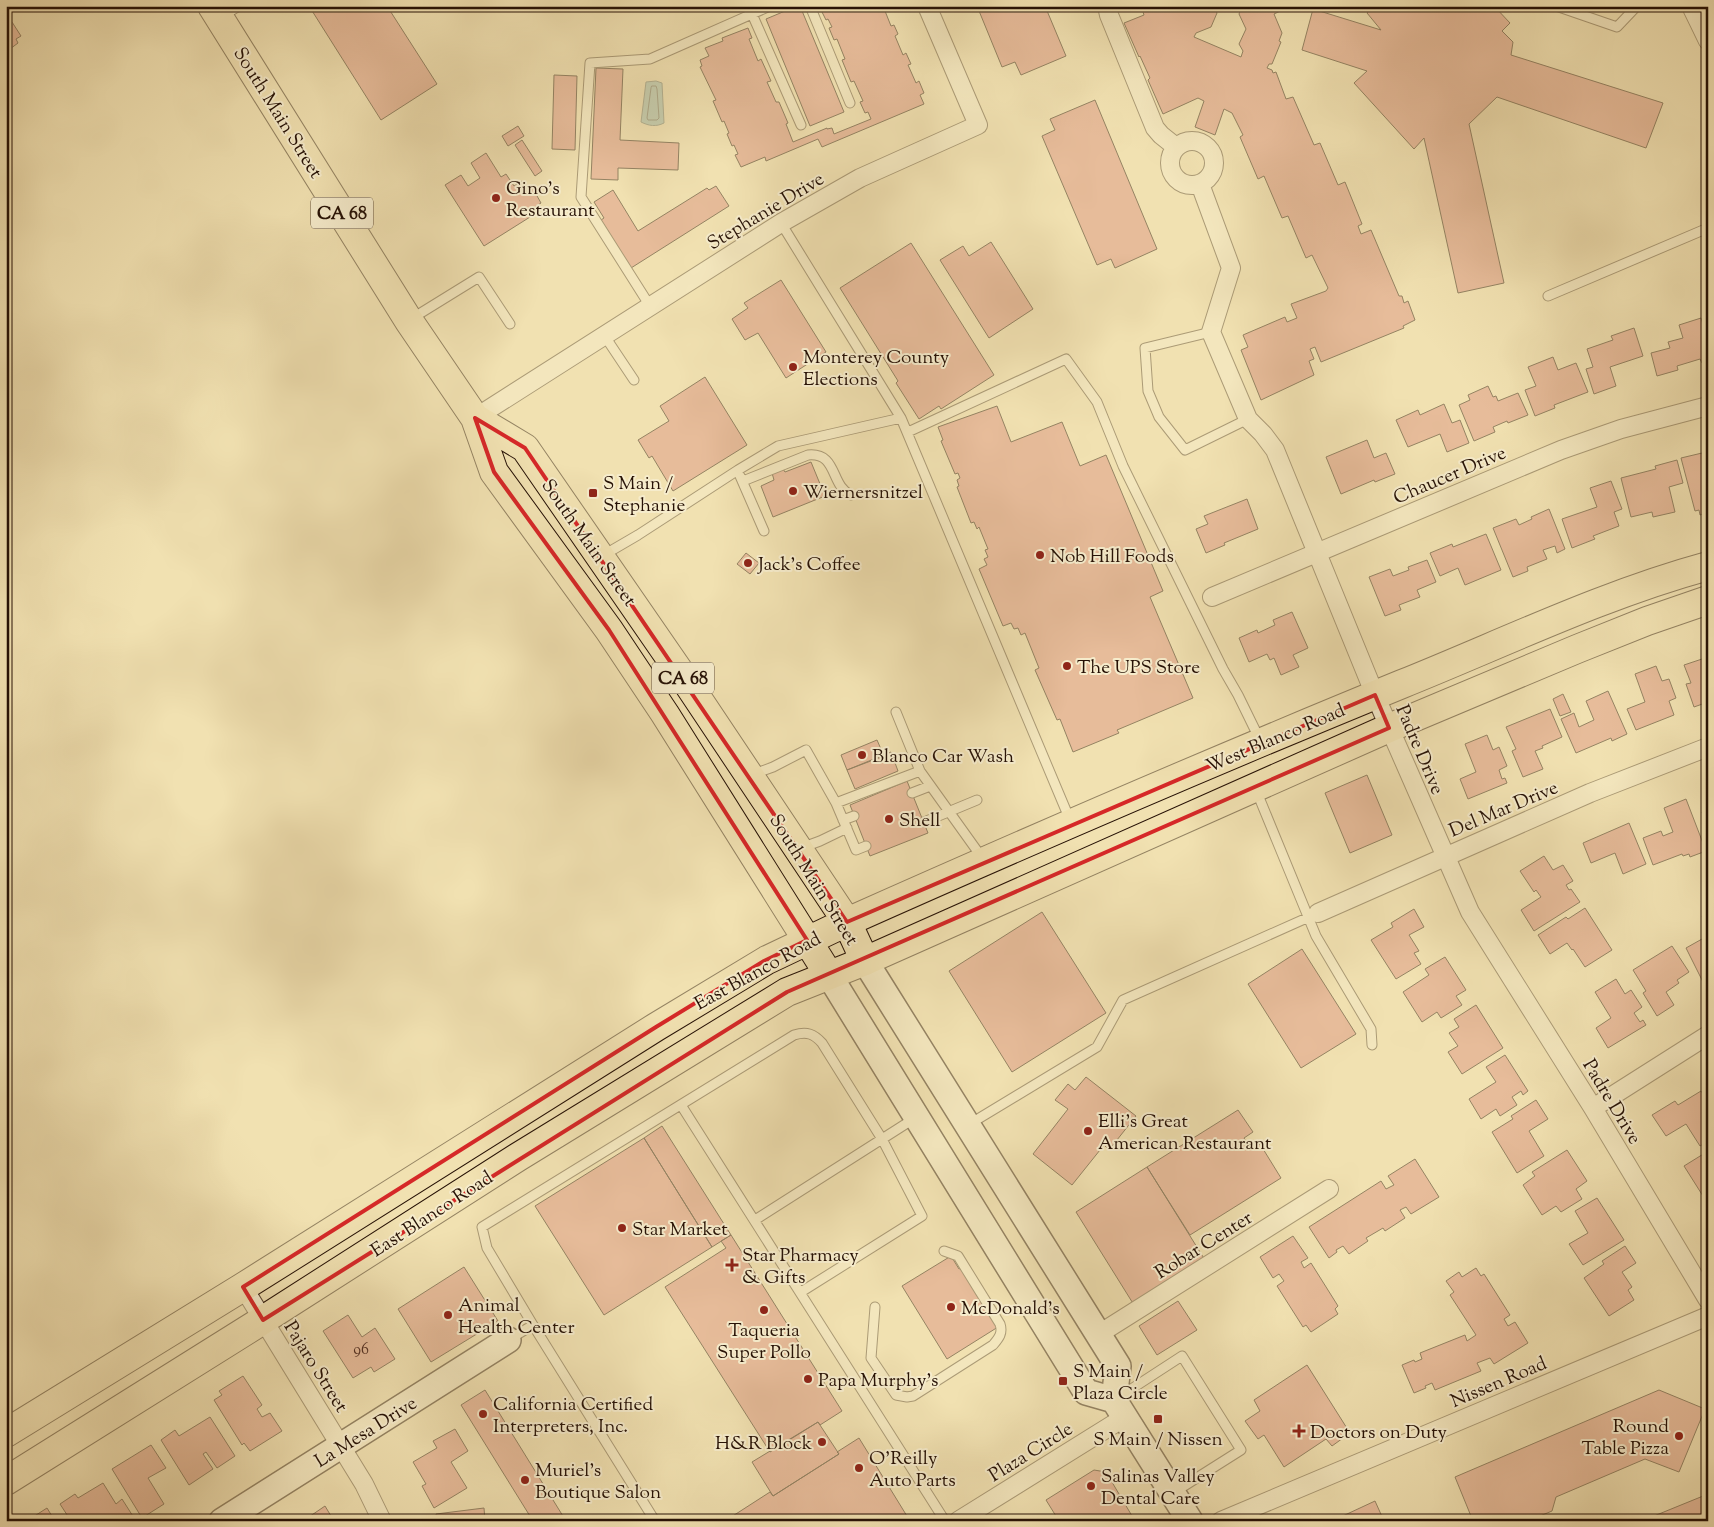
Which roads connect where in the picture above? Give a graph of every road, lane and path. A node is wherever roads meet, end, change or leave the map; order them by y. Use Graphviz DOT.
graph roads {
  1 [pos="770,6"];
  2 [pos="810,6"];
  3 [pos="927,6"];
  4 [pos="1107,6"];
  5 [pos="1556,6"];
  6 [pos="1637,6"];
  7 [pos="1691,6"];
  8 [pos="224,10"];
  9 [pos="752,14"];
  10 [pos="1708,41"];
  11 [pos="850,103"];
  12 [pos="801,125"];
  13 [pos="1176,147"];
  14 [pos="1200,184"];
  15 [pos="781,223"];
  16 [pos="1708,228"];
  17 [pos="1548,296"];
  18 [pos="650,306"];
  19 [pos="409,321"];
  20 [pos="510,324"];
  21 [pos="1211,332"];
  22 [pos="604,335"];
  23 [pos="634,380"];
  24 [pos="1708,406"];
  25 [pos="475,418"];
  26 [pos="901,418"];
  27 [pos="1248,419"];
  28 [pos="908,432"];
  29 [pos="738,470"];
  30 [pos="742,481"];
  31 [pos="851,495"];
  32 [pos="764,531"];
  33 [pos="1317,552"];
  34 [pos="600,557"];
  35 [pos="1708,566"];
  36 [pos="1212,597"];
  37 [pos="1708,600"];
  38 [pos="1375,695"];
  39 [pos="896,712"];
  40 [pos="1389,728"];
  41 [pos="1261,742"];
  42 [pos="1708,747"];
  43 [pos="920,771"];
  44 [pos="749,776"];
  45 [pos="930,786"];
  46 [pos="1255,788"];
  47 [pos="912,793"];
  48 [pos="977,800"];
  49 [pos="836,803"];
  50 [pos="950,811"];
  51 [pos="854,816"];
  52 [pos="924,822"];
  53 [pos="845,824"];
  54 [pos="1071,824"];
  55 [pos="866,846"];
  56 [pos="798,849"];
  57 [pos="1444,857"];
  58 [pos="985,861"];
  59 [pos="1313,915"];
  60 [pos="847,922"];
  61 [pos="807,940"];
  62 [pos="864,961"];
  63 [pos="828,975"];
  64 [pos="1708,1035"];
  65 [pos="1372,1045"];
  66 [pos="682,1105"];
  67 [pos="1593,1108"];
  68 [pos="919,1116"];
  69 [pos="968,1125"];
  70 [pos="882,1139"];
  71 [pos="1329,1189"];
  72 [pos="755,1220"];
  73 [pos="944,1251"];
  74 [pos="243,1287"];
  75 [pos="800,1292"];
  76 [pos="1708,1300"];
  77 [pos="875,1307"];
  78 [pos="1708,1316"];
  79 [pos="263,1320"];
  80 [pos="533,1324"];
  81 [pos="1099,1334"];
  82 [pos="508,1340"];
  83 [pos="1120,1408"];
  84 [pos="6,1434"];
  85 [pos="341,1446"];
  86 [pos="6,1480"];
  87 [pos="1173,1494"];
  88 [pos="222,1521"];
  89 [pos="382,1521"];
  90 [pos="655,1521"];
  91 [pos="946,1521"];
  92 [pos="958,1521"];
  93 [pos="1190,1521"];
  94 [pos="1221,1521"];
  1 -- 9 [label="lane"];
  2 -- 11 [label="lane"];
  3 -- 15 [label="street, Stephanie Drive"];
  4 -- 13 [label="street"];
  5 -- 6 [label="lane"];
  7 -- 10 [label="street"];
  8 -- 19 [label="main road, South Main Street / CA 68"];
  9 -- 12 [label="lane"];
  9 -- 18 [label="lane"];
  13 -- 14 [label="street"];
  13 -- 14 [label="street"];
  14 -- 21 [label="street"];
  15 -- 18 [label="street, Stephanie Drive"];
  15 -- 26 [label="lane"];
  16 -- 17 [label="lane"];
  18 -- 22 [label="street, Stephanie Drive"];
  19 -- 20 [label="lane"];
  19 -- 25 [label="main road, South Main Street / CA 68"];
  21 -- 27 [label="street, Padre Drive"];
  21 -- 27 [label="lane"];
  22 -- 23 [label="lane"];
  22 -- 25 [label="street, Stephanie Drive"];
  24 -- 33 [label="street, Chaucer Drive"];
  25 -- 34 [label="main road, South Main Street / CA 68"];
  25 -- 61 [label="main road, South Main Street"];
  26 -- 28 [label="lane"];
  26 -- 29 [label="lane"];
  27 -- 33 [label="street, Padre Drive"];
  28 -- 41 [label="lane"];
  28 -- 54 [label="lane"];
  29 -- 30 [label="lane"];
  29 -- 34 [label="lane"];
  30 -- 31 [label="lane"];
  30 -- 32 [label="lane"];
  33 -- 36 [label="street, Chaucer Drive"];
  33 -- 38 [label="street, Padre Drive"];
  34 -- 44 [label="main road, South Main Street / CA 68"];
  35 -- 38 [label="main road, West Blanco Road"];
  37 -- 40 [label="main road, West Blanco Road"];
  38 -- 40 [label="street, Padre Drive"];
  38 -- 41 [label="main road, West Blanco Road"];
  39 -- 43 [label="lane"];
  40 -- 46 [label="main road, West Blanco Road"];
  40 -- 57 [label="street, Padre Drive"];
  41 -- 54 [label="main road, West Blanco Road"];
  42 -- 57 [label="street, Del Mar Drive"];
  43 -- 45 [label="lane"];
  43 -- 49 [label="lane"];
  44 -- 49 [label="lane"];
  44 -- 56 [label="main road, South Main Street / CA 68"];
  45 -- 47 [label="lane"];
  45 -- 50 [label="lane"];
  46 -- 59 [label="lane"];
  46 -- 62 [label="main road, West Blanco Road"];
  48 -- 50 [label="lane"];
  49 -- 53 [label="lane"];
  50 -- 52 [label="lane"];
  50 -- 58 [label="lane"];
  51 -- 53 [label="lane"];
  53 -- 55 [label="lane"];
  53 -- 56 [label="lane"];
  54 -- 58 [label="main road, West Blanco Road"];
  56 -- 60 [label="main road, South Main Street / CA 68"];
  57 -- 59 [label="street, Del Mar Drive"];
  57 -- 67 [label="street, Padre Drive"];
  58 -- 60 [label="main road, West Blanco Road"];
  59 -- 65 [label="lane"];
  59 -- 69 [label="lane"];
  60 -- 61 [label="main road, East Blanco Road"];
  60 -- 62 [label="main road, South Main Street / CA 68"];
  61 -- 63 [label="main road, South Main Street"];
  61 -- 74 [label="main road, East Blanco Road"];
  62 -- 63 [label="main road, East Blanco Road"];
  62 -- 69 [label="main road, South Main Street / CA 68"];
  63 -- 68 [label="main road, South Main Street"];
  63 -- 79 [label="main road, East Blanco Road"];
  64 -- 67 [label="street"];
  66 -- 70 [label="lane"];
  66 -- 72 [label="lane"];
  66 -- 80 [label="lane"];
  67 -- 76 [label="street, Padre Drive"];
  68 -- 70 [label="lane"];
  68 -- 83 [label="main road, South Main Street"];
  69 -- 81 [label="main road, South Main Street / CA 68"];
  70 -- 72 [label="lane"];
  70 -- 75 [label="lane"];
  71 -- 81 [label="street, Robar Center"];
  72 -- 75 [label="lane"];
  73 -- 77 [label="lane"];
  74 -- 79 [label="street, Pajaro Street"];
  74 -- 84 [label="main road, East Blanco Road"];
  75 -- 91 [label="lane"];
  78 -- 94 [label="street, Nissen Road"];
  79 -- 85 [label="street, Pajaro Street"];
  79 -- 86 [label="main road, East Blanco Road"];
  80 -- 82 [label="lane"];
  80 -- 90 [label="lane"];
  81 -- 83 [label="main road, South Main Street / CA 68"];
  82 -- 85 [label="main road, La Mesa Drive"];
  83 -- 87 [label="main road"];
  83 -- 87 [label="lane"];
  83 -- 92 [label="street, Plaza Circle"];
  85 -- 88 [label="main road, La Mesa Drive"];
  85 -- 89 [label="street, Pajaro Street"];
  87 -- 93 [label="main road"];
}
